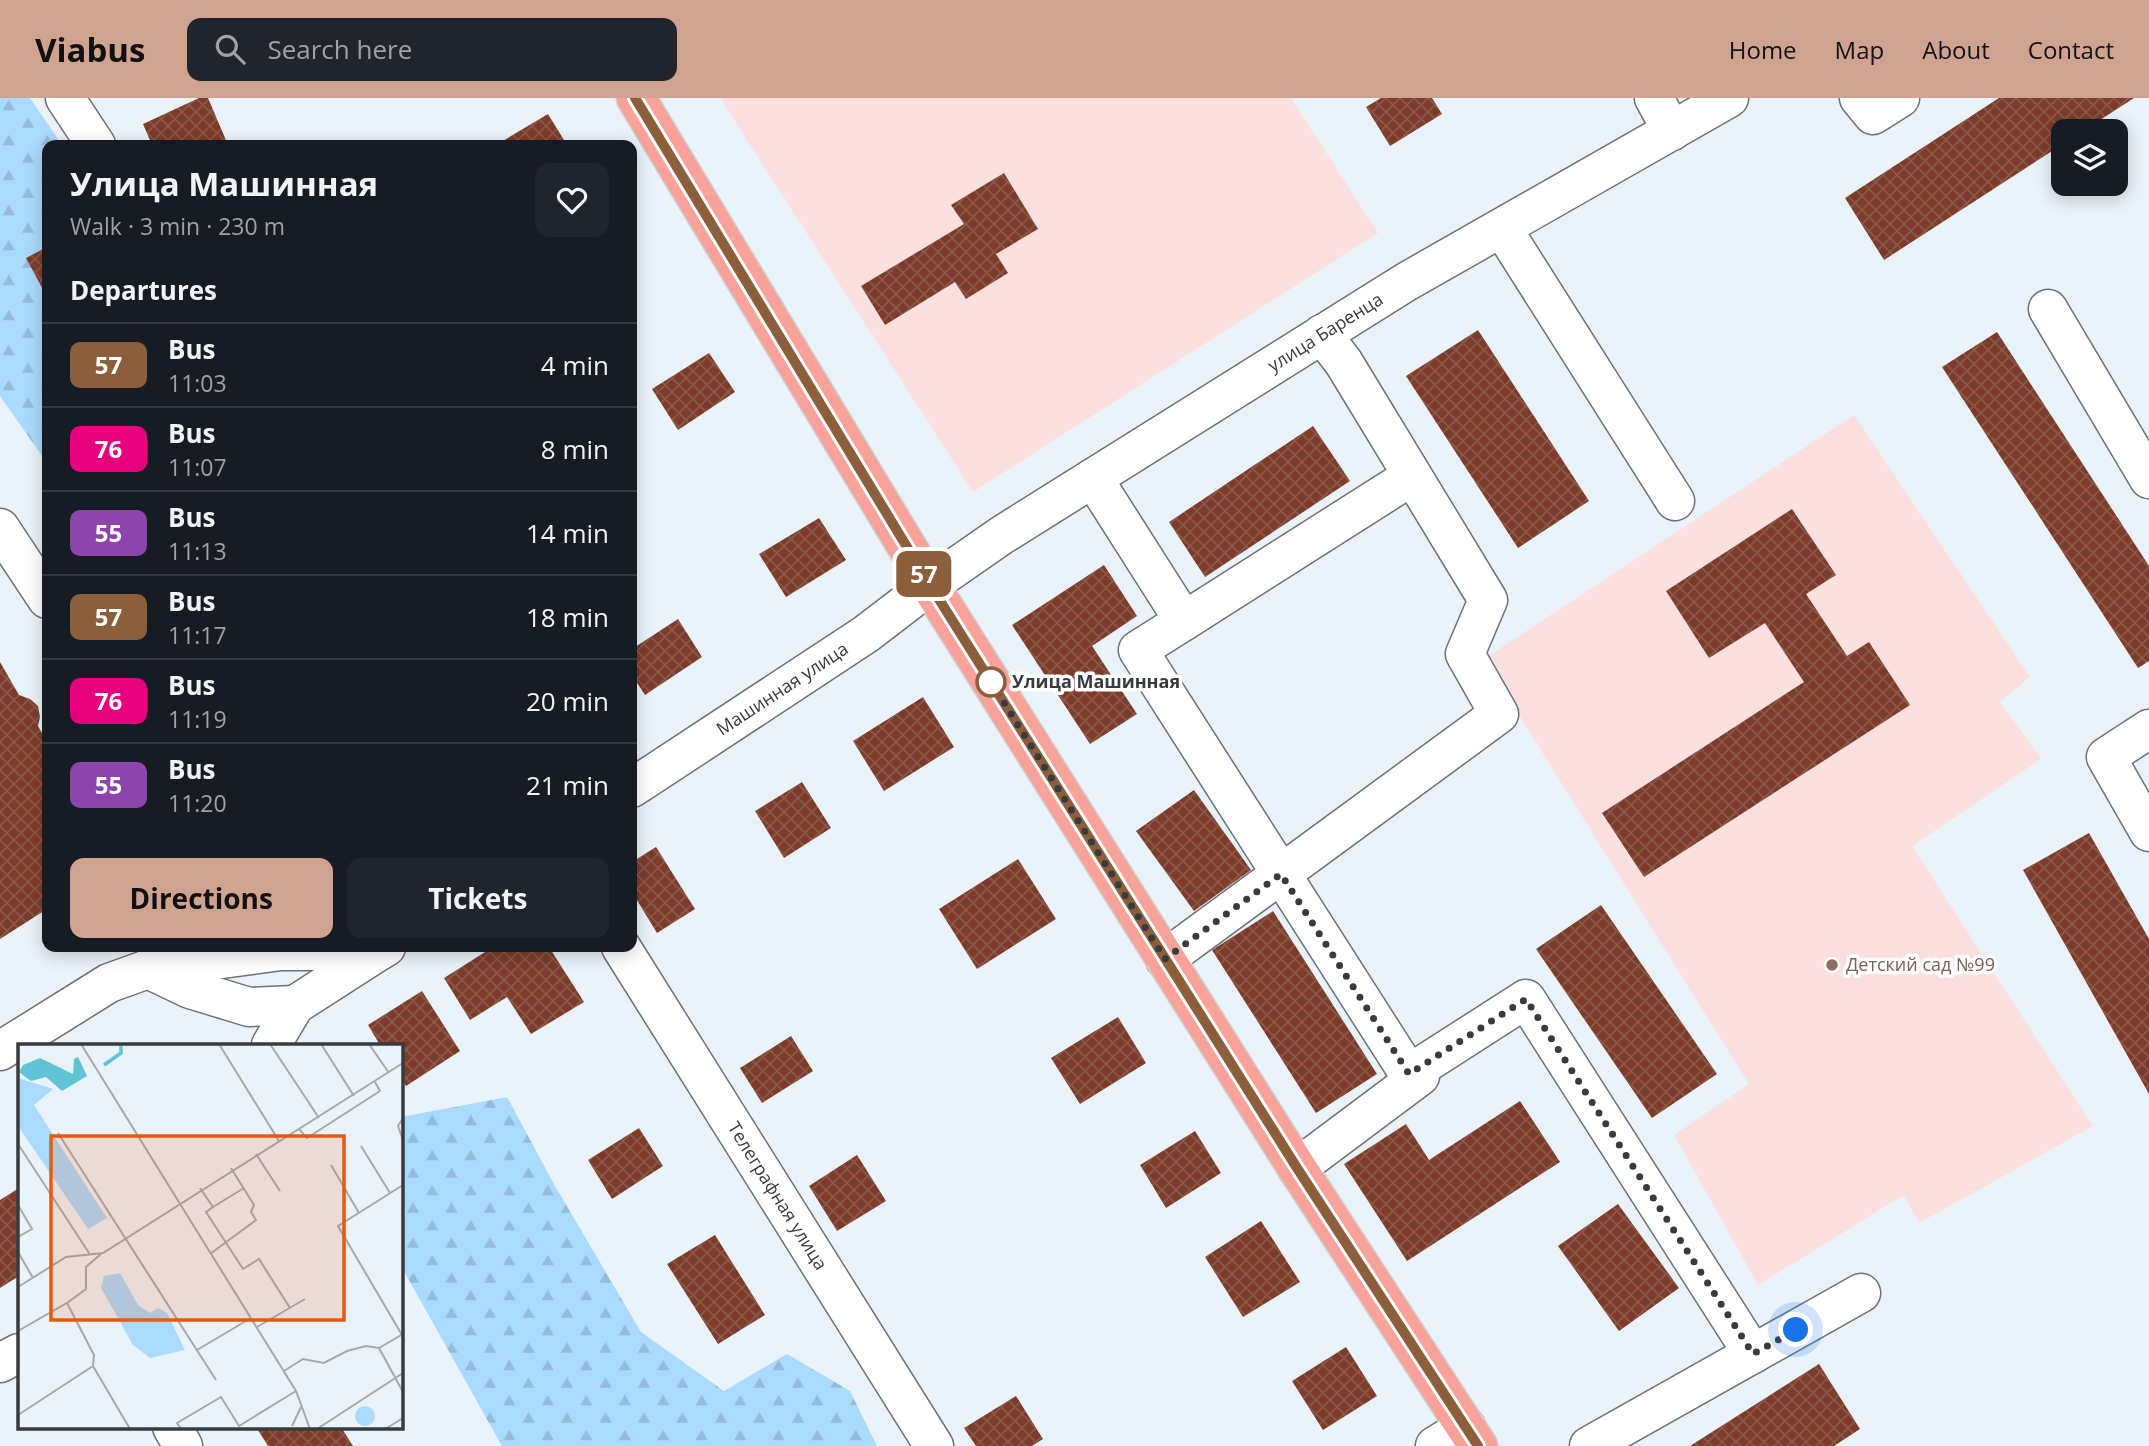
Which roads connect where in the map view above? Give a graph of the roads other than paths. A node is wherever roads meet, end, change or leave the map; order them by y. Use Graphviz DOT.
graph roads {
  1 [pos="65,98"];
  2 [pos="635,98"];
  3 [pos="1654,98"];
  4 [pos="1729,98"];
  5 [pos="1859,98"];
  6 [pos="1900,98"];
  7 [pos="1672,131"];
  8 [pos="93,140"];
  9 [pos="1502,228"];
  10 [pos="2048,309"];
  11 [pos="1322,334"];
  12 [pos="1412,476"];
  13 [pos="1093,478"];
  14 [pos="2149,479"];
  15 [pos="1675,501"];
  16 [pos="0,528"];
  17 [pos="930,585"];
  18 [pos="42,591"];
  19 [pos="1185,621"];
  20 [pos="2149,729"];
  21 [pos="637,785"];
  22 [pos="2149,832"];
  23 [pos="1281,874"];
  24 [pos="260,952"];
  25 [pos="378,952"];
  26 [pos="624,952"];
  27 [pos="1165,959"];
  28 [pos="148,969"];
  29 [pos="295,1005"];
  30 [pos="272,1044"];
  31 [pos="0,1051"];
  32 [pos="1420,1076"];
  33 [pos="1297,1168"];
  34 [pos="1861,1293"];
  35 [pos="18,1354"];
  36 [pos="1753,1354"];
  37 [pos="0,1363"];
  38 [pos="173,1428"];
  39 [pos="1460,1440"];
  40 [pos="183,1446"];
  41 [pos="934,1446"];
  42 [pos="1590,1446"];
  1 -- 8 [label="street"];
  2 -- 17 [label="main road"];
  3 -- 7 [label="street"];
  4 -- 7 [label="street, улица Баренца"];
  5 -- 6 [label="street"];
  7 -- 9 [label="street, улица Баренца"];
  9 -- 11 [label="street, улица Баренца"];
  9 -- 15 [label="street"];
  10 -- 14 [label="street"];
  11 -- 12 [label="street"];
  11 -- 13 [label="street, улица Баренца"];
  12 -- 19 [label="street"];
  12 -- 23 [label="street"];
  13 -- 17 [label="street, улица Баренца"];
  13 -- 19 [label="street"];
  16 -- 18 [label="street"];
  17 -- 21 [label="street, Машинная улица"];
  17 -- 27 [label="main road"];
  19 -- 23 [label="street"];
  20 -- 22 [label="street"];
  23 -- 27 [label="street"];
  23 -- 36 [label="street"];
  24 -- 28 [label="street"];
  25 -- 29 [label="street"];
  26 -- 41 [label="street, Телеграфная улица"];
  27 -- 33 [label="main road"];
  28 -- 29 [label="street"];
  28 -- 31 [label="street"];
  29 -- 30 [label="street"];
  32 -- 33 [label="street"];
  33 -- 39 [label="main road"];
  34 -- 36 [label="street"];
  35 -- 37 [label="street"];
  36 -- 42 [label="street"];
  38 -- 40 [label="street"];
}
